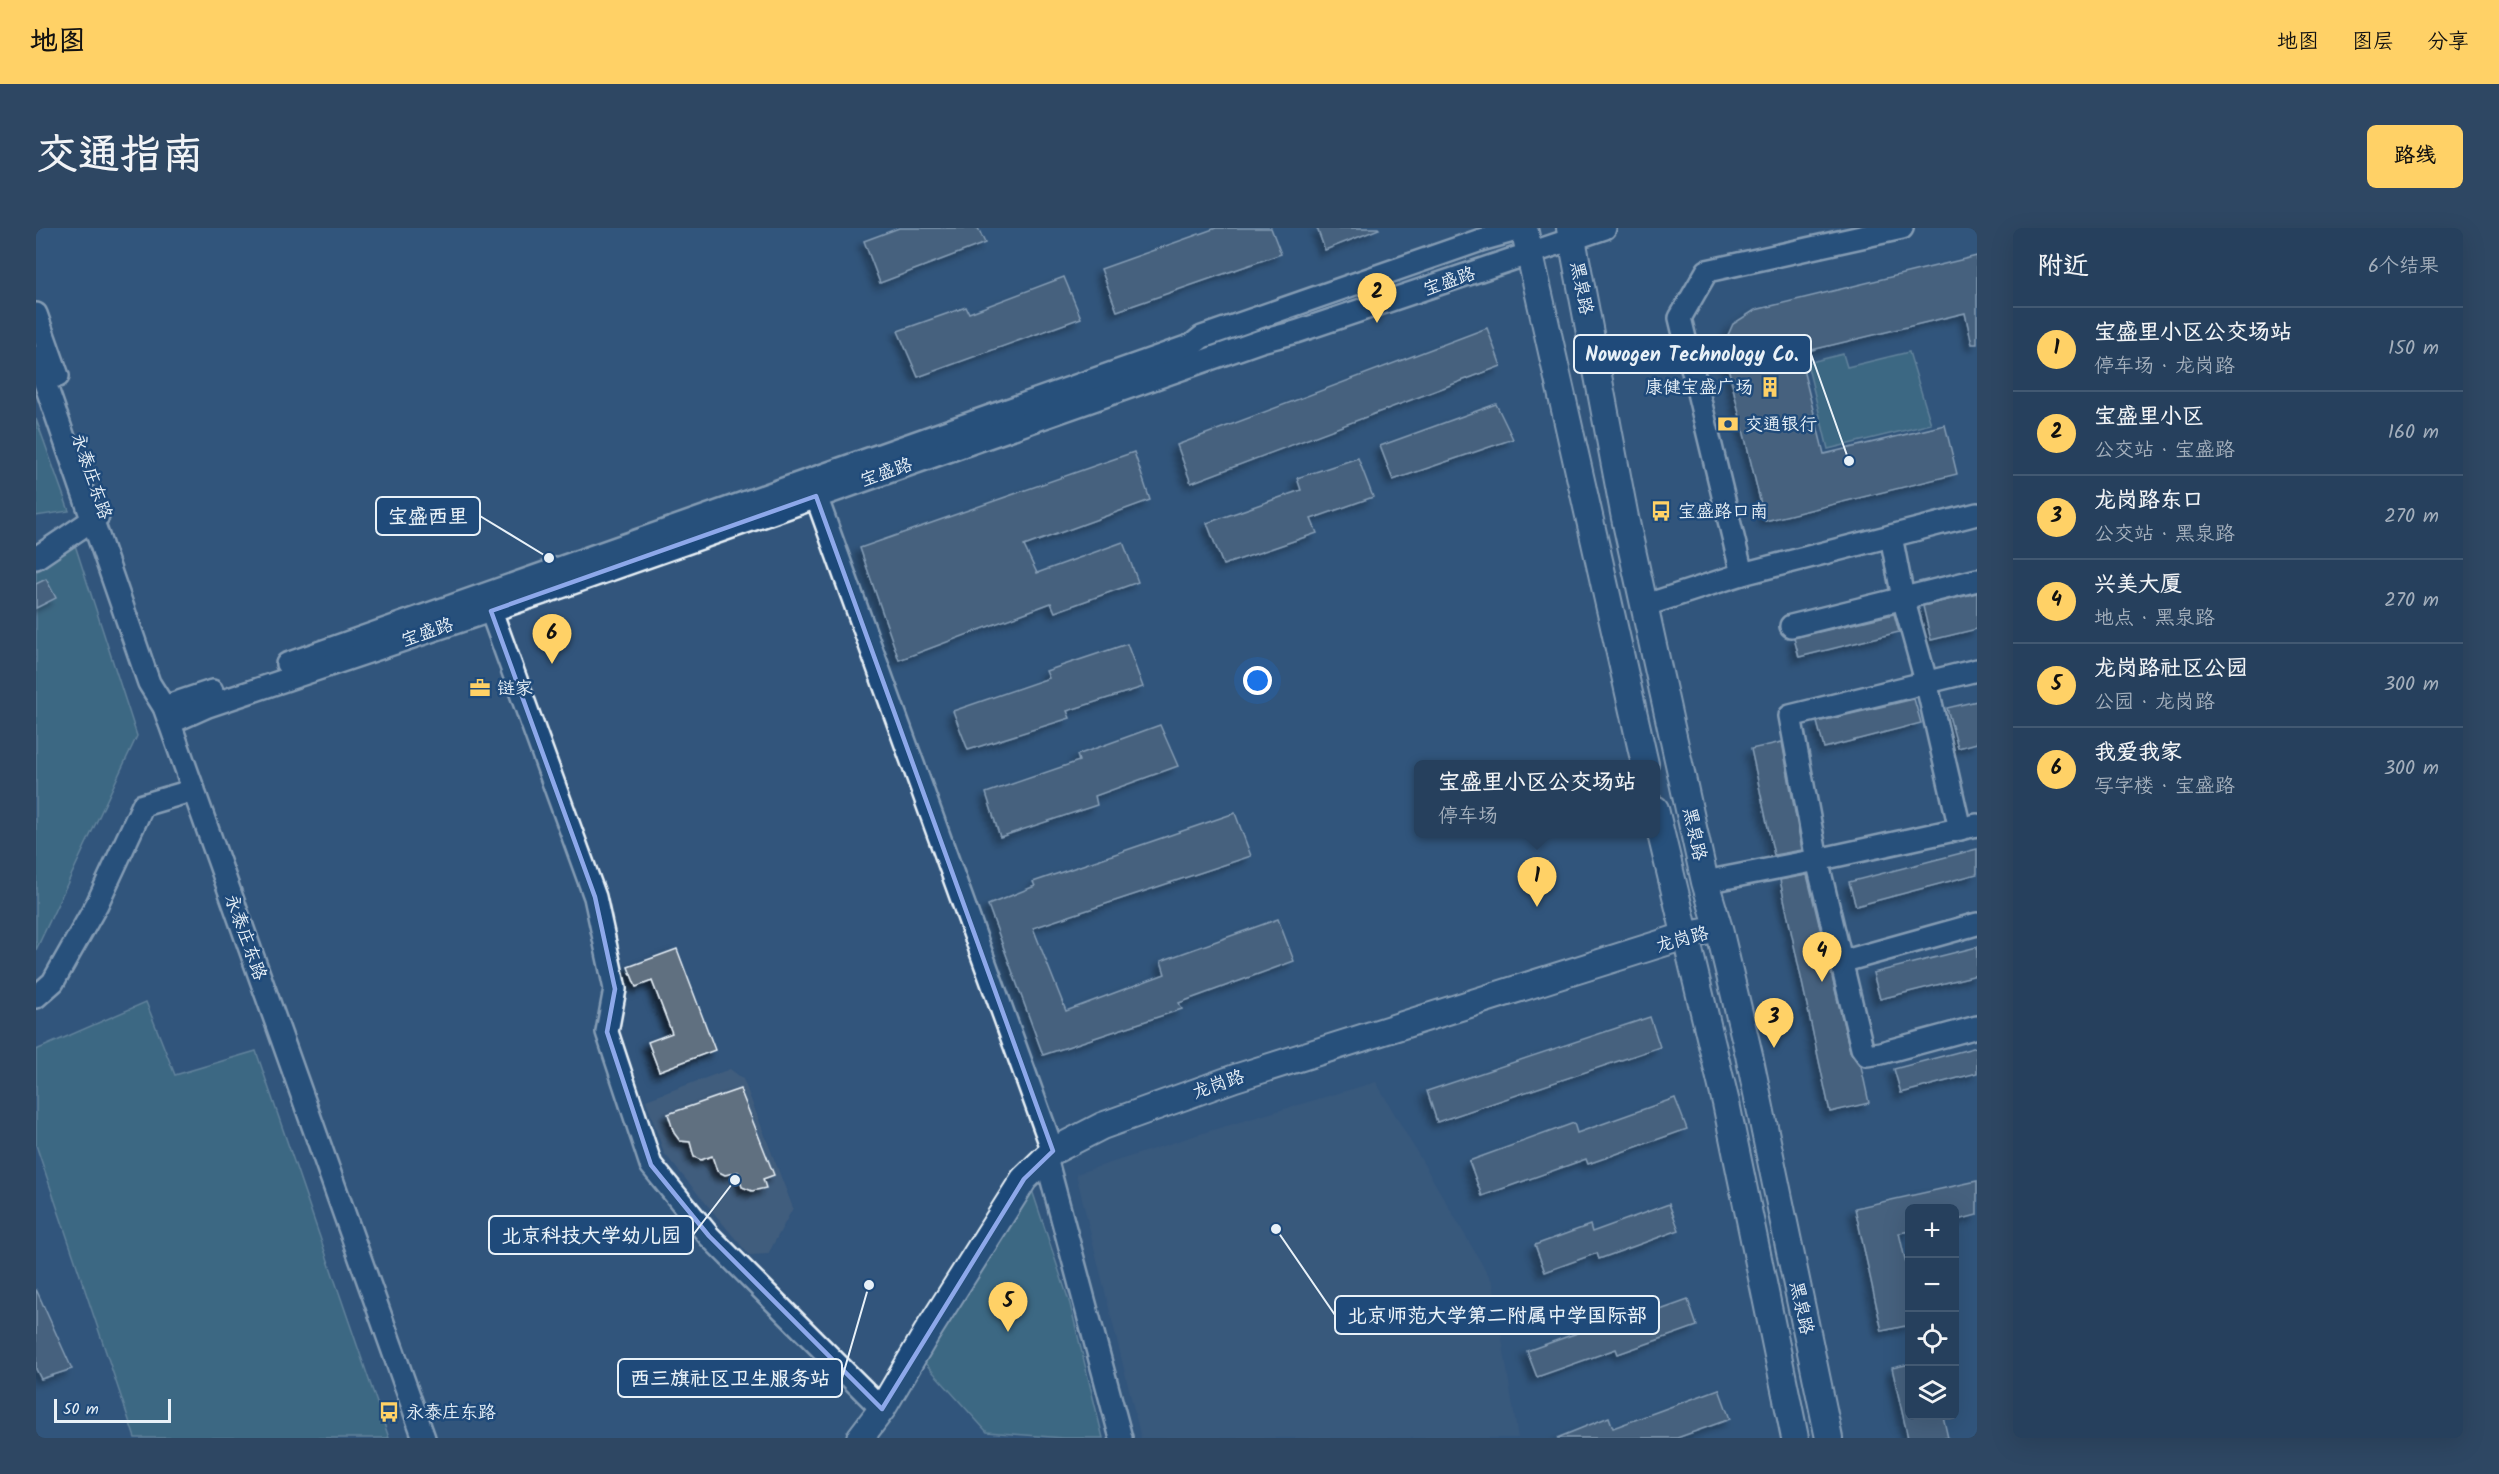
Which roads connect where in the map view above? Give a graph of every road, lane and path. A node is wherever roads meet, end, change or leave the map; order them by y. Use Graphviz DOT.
graph roads {
  1 [pos="1524,228"];
  2 [pos="1605,228"];
  3 [pos="1902,228"];
  4 [pos="1571,233"];
  5 [pos="1529,253"];
  6 [pos="36,314"];
  7 [pos="36,357"];
  8 [pos="816,496"];
  9 [pos="1977,514"];
  10 [pos="1891,536"];
  11 [pos="36,552"];
  12 [pos="36,558"];
  13 [pos="1742,574"];
  14 [pos="1977,580"];
  15 [pos="1900,599"];
  16 [pos="1646,605"];
  17 [pos="491,611"];
  18 [pos="1791,626"];
  19 [pos="1977,670"];
  20 [pos="1926,681"];
  21 [pos="167,715"];
  22 [pos="1644,760"];
  23 [pos="194,790"];
  24 [pos="1660,827"];
  25 [pos="1969,827"];
  26 [pos="1817,860"];
  27 [pos="1705,882"];
  28 [pos="1977,924"];
  29 [pos="1719,929"];
  30 [pos="1685,936"];
  31 [pos="1841,962"];
  32 [pos="36,997"];
  33 [pos="1977,1027"];
  34 [pos="1050,1155"];
  35 [pos="882,1409"];
  36 [pos="424,1438"];
  37 [pos="860,1438"];
  38 [pos="1121,1438"];
  39 [pos="1795,1438"];
  40 [pos="1829,1438"];
  1 -- 5 [label="main road"];
  1 -- 21 [label="street, 宝盛路"];
  2 -- 4 [label="street, 宝盛路"];
  3 -- 13 [label="street"];
  4 -- 5 [label="street, 宝盛路"];
  4 -- 16 [label="main road, 黑泉路"];
  5 -- 8 [label="street, 宝盛路"];
  5 -- 22 [label="main road"];
  6 -- 21 [label="street, 永泰庄东路"];
  7 -- 21 [label="street, 永泰庄东路"];
  8 -- 17 [label="street, 宝盛路"];
  8 -- 34 [label="street"];
  9 -- 10 [label="street"];
  10 -- 13 [label="street"];
  10 -- 15 [label="street"];
  11 -- 12 [label="street"];
  13 -- 16 [label="street"];
  14 -- 15 [label="street"];
  15 -- 18 [label="street"];
  15 -- 20 [label="street"];
  16 -- 27 [label="main road, 黑泉路"];
  17 -- 21 [label="street, 宝盛路"];
  17 -- 35 [label="street"];
  19 -- 20 [label="street"];
  20 -- 25 [label="street"];
  20 -- 26 [label="street"];
  21 -- 23 [label="street, 永泰庄东路"];
  23 -- 32 [label="street"];
  23 -- 36 [label="street, 永泰庄东路"];
  24 -- 30 [label="main road, 黑泉路"];
  25 -- 26 [label="street"];
  26 -- 27 [label="street"];
  26 -- 31 [label="street"];
  27 -- 29 [label="main road, 黑泉路"];
  28 -- 31 [label="street"];
  29 -- 30 [label="main road, 龙岗路"];
  29 -- 40 [label="main road, 黑泉路"];
  30 -- 34 [label="main road, 龙岗路"];
  30 -- 39 [label="main road, 黑泉路"];
  31 -- 33 [label="street"];
  34 -- 35 [label="main road, 龙岗路"];
  34 -- 38 [label="street"];
  35 -- 37 [label="main road, 龙岗路"];
}
